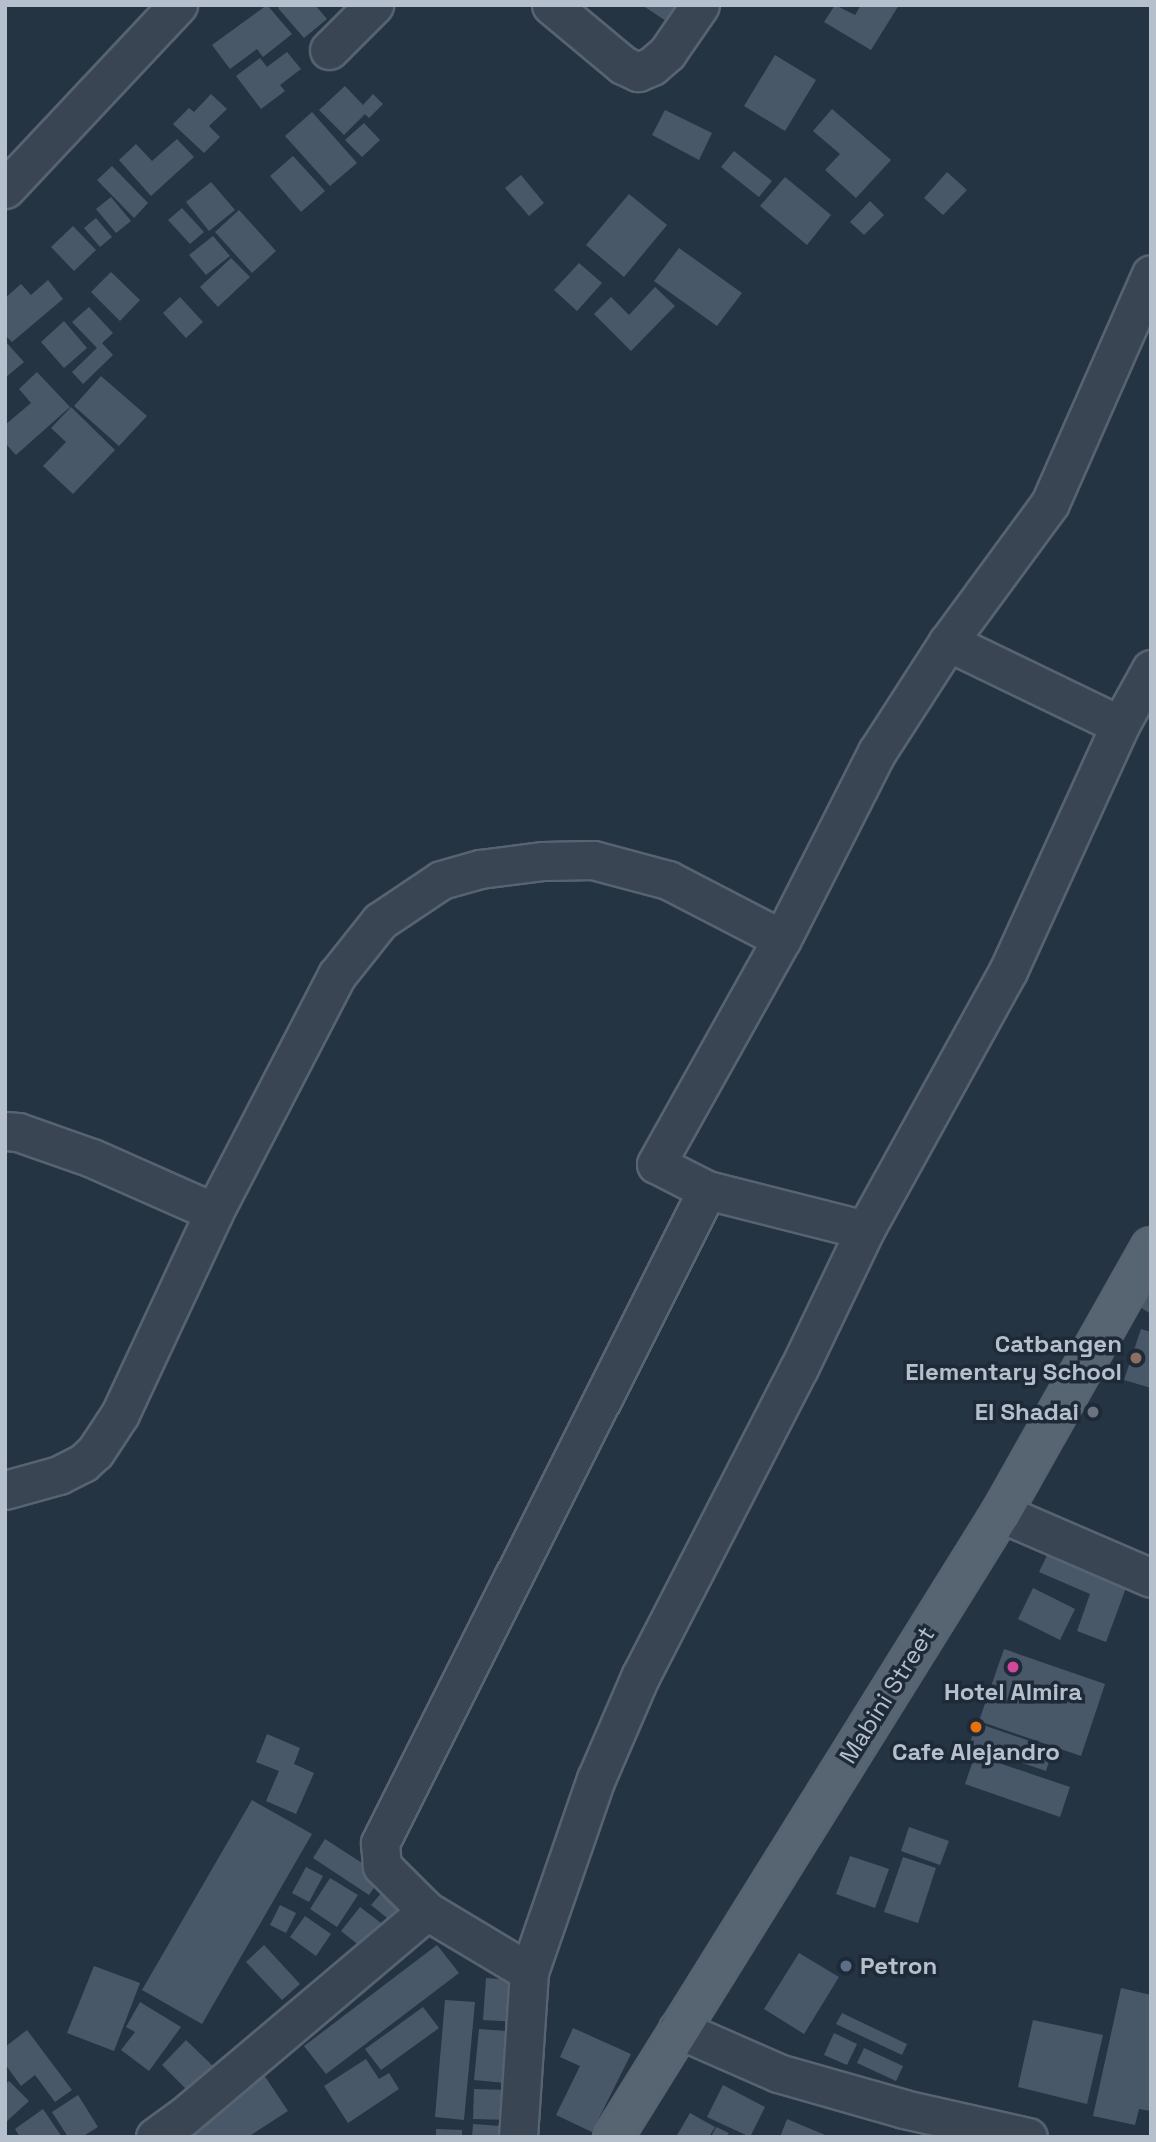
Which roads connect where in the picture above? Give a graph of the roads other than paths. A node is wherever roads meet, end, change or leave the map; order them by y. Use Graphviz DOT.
graph roads {
  1 [pos="178,5"];
  2 [pos="374,5"];
  3 [pos="551,5"];
  4 [pos="700,5"];
  5 [pos="330,50"];
  6 [pos="5,189"];
  7 [pos="1151,274"];
  8 [pos="948,642"];
  9 [pos="1151,669"];
  10 [pos="1120,725"];
  11 [pos="782,939"];
  12 [pos="5,1131"];
  13 [pos="707,1190"];
  14 [pos="214,1212"];
  15 [pos="865,1230"];
  16 [pos="1151,1247"];
  17 [pos="5,1490"];
  18 [pos="1001,1513"];
  19 [pos="1151,1578"];
  20 [pos="427,1911"];
  21 [pos="529,1972"];
  22 [pos="678,2029"];
  23 [pos="155,2137"];
  24 [pos="518,2137"];
  25 [pos="612,2137"];
  26 [pos="1028,2137"];
  1 -- 6 [label="street"];
  2 -- 5 [label="street"];
  3 -- 4 [label="street"];
  7 -- 8 [label="street"];
  8 -- 10 [label="street"];
  8 -- 11 [label="street"];
  9 -- 10 [label="street"];
  10 -- 15 [label="street"];
  11 -- 13 [label="street"];
  11 -- 14 [label="street"];
  12 -- 14 [label="street"];
  13 -- 15 [label="street"];
  13 -- 20 [label="street"];
  14 -- 17 [label="street"];
  15 -- 21 [label="street"];
  16 -- 18 [label="main road, Mabini Street"];
  18 -- 19 [label="street"];
  18 -- 22 [label="main road, Mabini Street"];
  20 -- 21 [label="street"];
  20 -- 23 [label="street"];
  21 -- 24 [label="street"];
  22 -- 25 [label="main road, Mabini Street"];
  22 -- 26 [label="street"];
}
